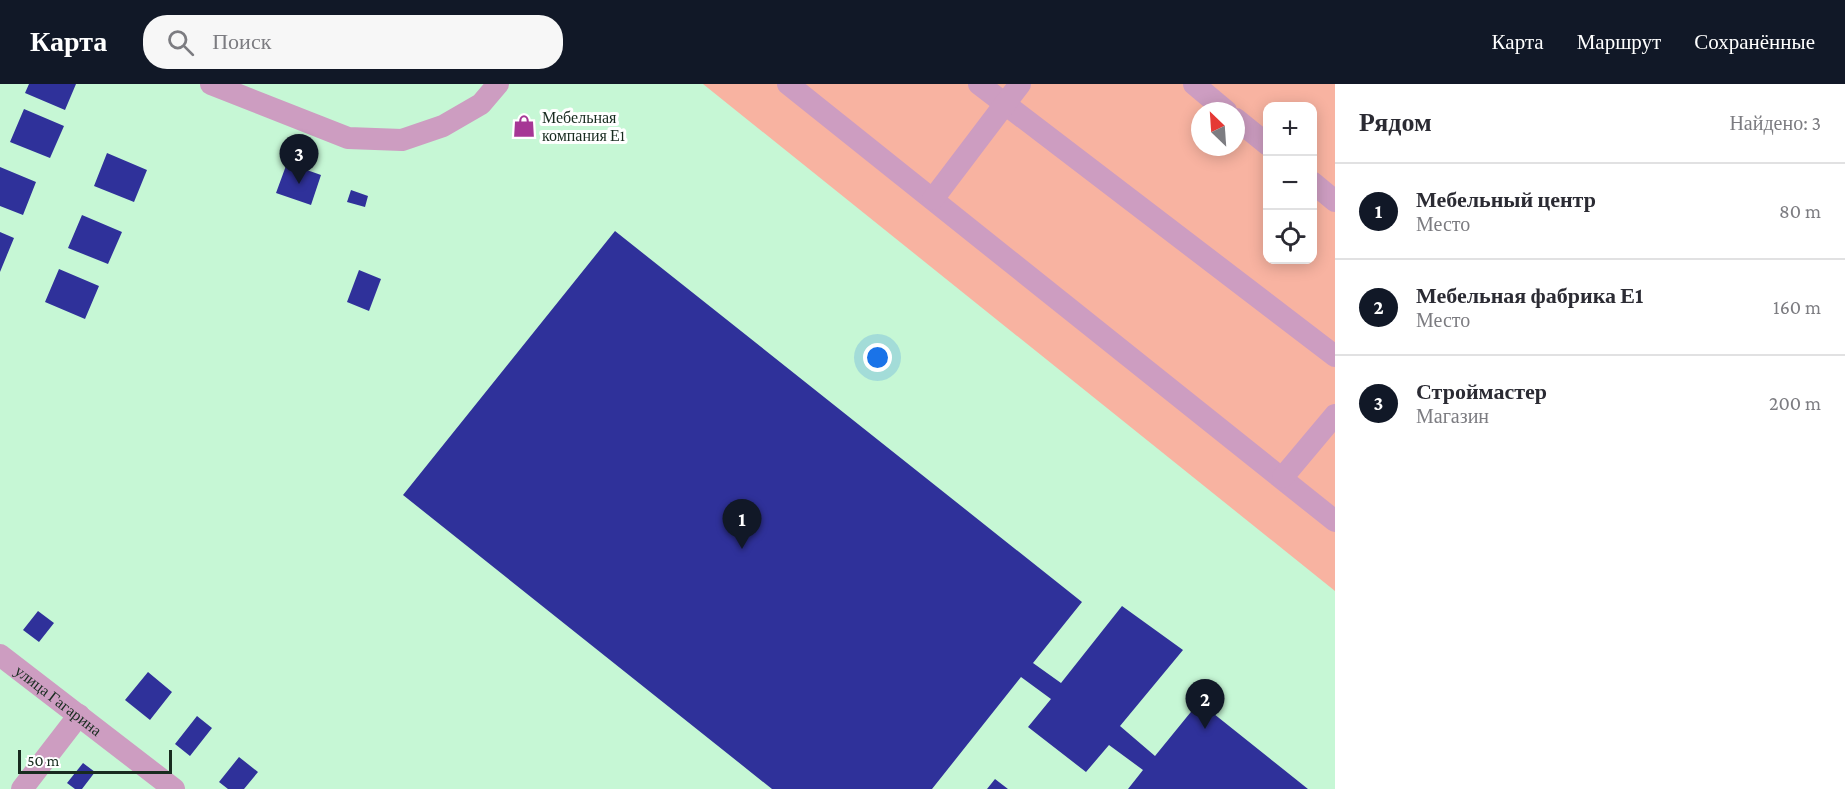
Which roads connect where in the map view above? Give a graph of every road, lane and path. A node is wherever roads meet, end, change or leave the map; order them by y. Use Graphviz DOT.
graph roads {
  1 [pos="211,84"];
  2 [pos="498,84"];
  3 [pos="788,84"];
  4 [pos="979,84"];
  5 [pos="1020,84"];
  6 [pos="1194,84"];
  7 [pos="1215,102"];
  8 [pos="1006,104"];
  9 [pos="1245,126"];
  10 [pos="1263,141"];
  11 [pos="1317,186"];
  12 [pos="933,199"];
  13 [pos="1335,201"];
  14 [pos="1335,356"];
  15 [pos="1335,415"];
  16 [pos="1283,477"];
  17 [pos="1335,521"];
  18 [pos="0,655"];
  19 [pos="79,715"];
  20 [pos="22,789"];
  21 [pos="174,789"];
  1 -- 2 [label="street"];
  3 -- 12 [label="street"];
  4 -- 8 [label="street"];
  5 -- 8 [label="street"];
  6 -- 7 [label="street"];
  8 -- 12 [label="street"];
  8 -- 14 [label="street"];
  9 -- 10 [label="street"];
  11 -- 13 [label="street"];
  12 -- 16 [label="street"];
  15 -- 16 [label="street"];
  16 -- 17 [label="street"];
  18 -- 19 [label="street, улица Гагарина"];
  19 -- 20 [label="street"];
  19 -- 21 [label="street, улица Гагарина"];
}
